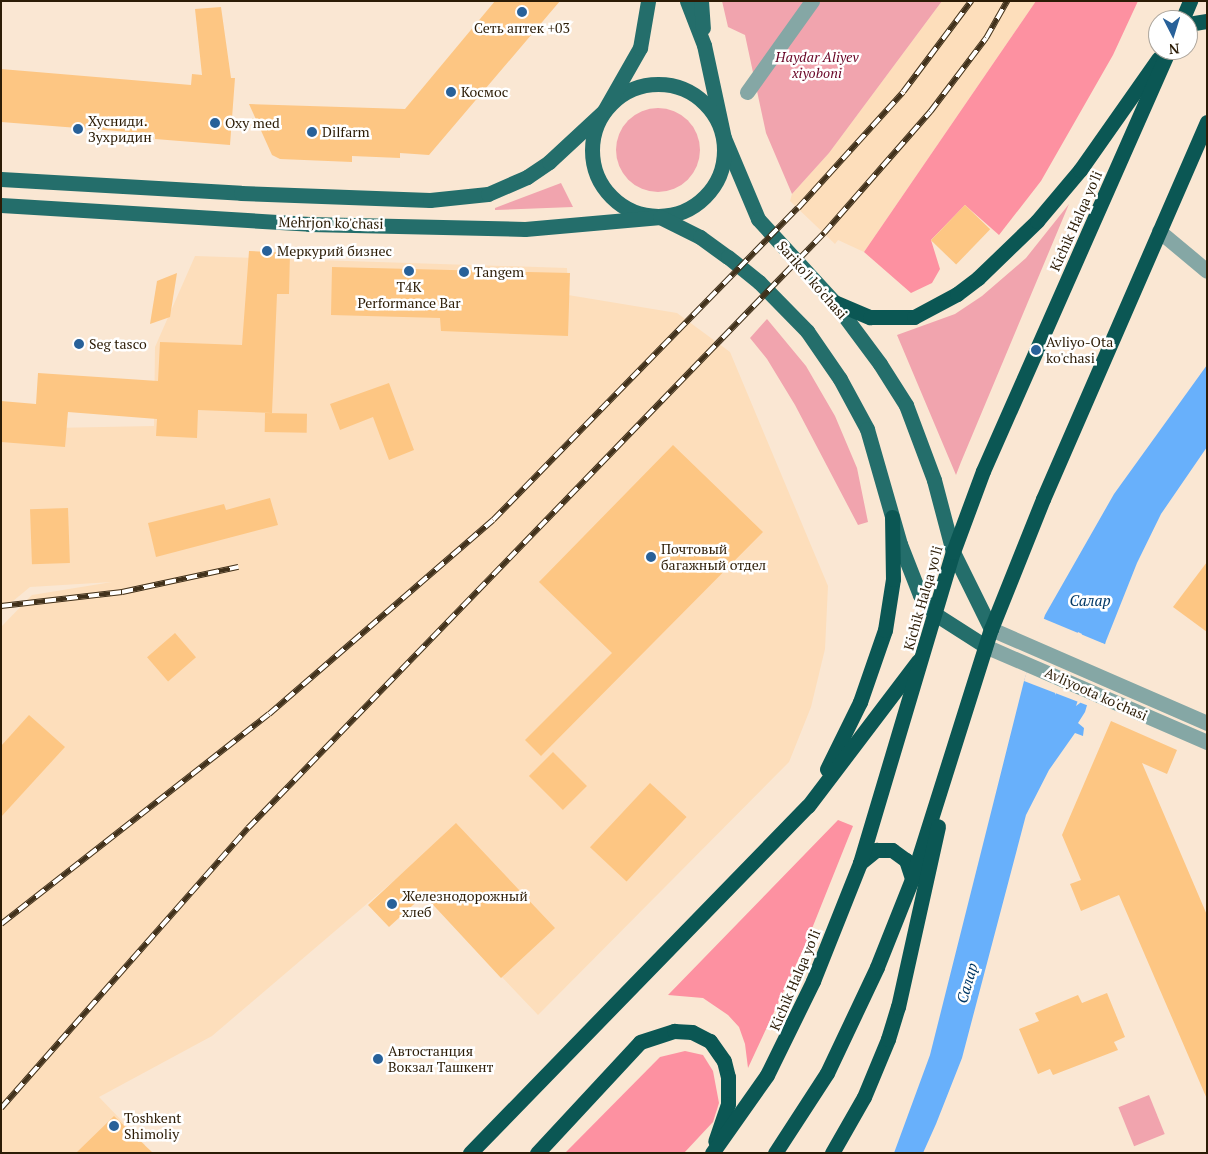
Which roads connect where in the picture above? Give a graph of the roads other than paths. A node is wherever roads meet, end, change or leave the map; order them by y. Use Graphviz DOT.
graph roads {
  1 [pos="648,1"];
  2 [pos="687,1"];
  3 [pos="701,1"];
  4 [pos="812,1"];
  5 [pos="704,45"];
  6 [pos="1157,60"];
  7 [pos="1165,60"];
  8 [pos="747,92"];
  9 [pos="604,111"];
  10 [pos="1207,122"];
  11 [pos="724,138"];
  12 [pos="1,179"];
  13 [pos="1,205"];
  14 [pos="660,217"];
  15 [pos="1159,231"];
  16 [pos="1207,271"];
  17 [pos="834,302"];
  18 [pos="892,517"];
  19 [pos="953,552"];
  20 [pos="935,614"];
  21 [pos="991,629"];
  22 [pos="985,646"];
  23 [pos="923,654"];
  24 [pos="962,719"];
  25 [pos="1207,723"];
  26 [pos="1207,742"];
  27 [pos="808,806"];
  28 [pos="860,863"];
  29 [pos="912,879"];
  30 [pos="470,1153"];
  31 [pos="537,1153"];
  32 [pos="711,1153"];
  33 [pos="775,1153"];
  34 [pos="832,1153"];
  1 -- 9 [label="main road"];
  2 -- 5 [label="main road, Sariko'l ko'chasi"];
  3 -- 5 [label="main road"];
  4 -- 8 [label="street"];
  5 -- 11 [label="main road, Sariko'l ko'chasi"];
  6 -- 17 [label="highway"];
  7 -- 19 [label="highway, Kichik Halqa yo'li"];
  9 -- 11 [label="main road"];
  9 -- 12 [label="main road, Mehrjon ko'chasi"];
  9 -- 14 [label="main road"];
  10 -- 15 [label="highway"];
  11 -- 14 [label="main road"];
  11 -- 17 [label="main road, Sariko'l ko'chasi"];
  13 -- 14 [label="main road, Mehrjon ko'chasi"];
  14 -- 18 [label="main road"];
  15 -- 16 [label="street"];
  15 -- 21 [label="highway"];
  17 -- 19 [label="main road, Sariko'l ko'chasi"];
  18 -- 20 [label="main road"];
  18 -- 27 [label="highway"];
  19 -- 20 [label="highway, Kichik Halqa yo'li"];
  19 -- 21 [label="main road, Sariko'l ko'chasi"];
  20 -- 22 [label="main road"];
  20 -- 23 [label="highway, Kichik Halqa yo'li"];
  21 -- 22 [label="highway"];
  21 -- 25 [label="street, Avliyoota ko'chasi"];
  22 -- 24 [label="highway"];
  22 -- 26 [label="street, Avliyoota ko'chasi"];
  23 -- 27 [label="highway"];
  23 -- 28 [label="highway, Kichik Halqa yo'li"];
  24 -- 29 [label="highway"];
  24 -- 34 [label="highway"];
  27 -- 30 [label="highway"];
  28 -- 29 [label="highway"];
  28 -- 32 [label="highway, Kichik Halqa yo'li"];
  29 -- 33 [label="highway"];
  31 -- 32 [label="highway"];
}
